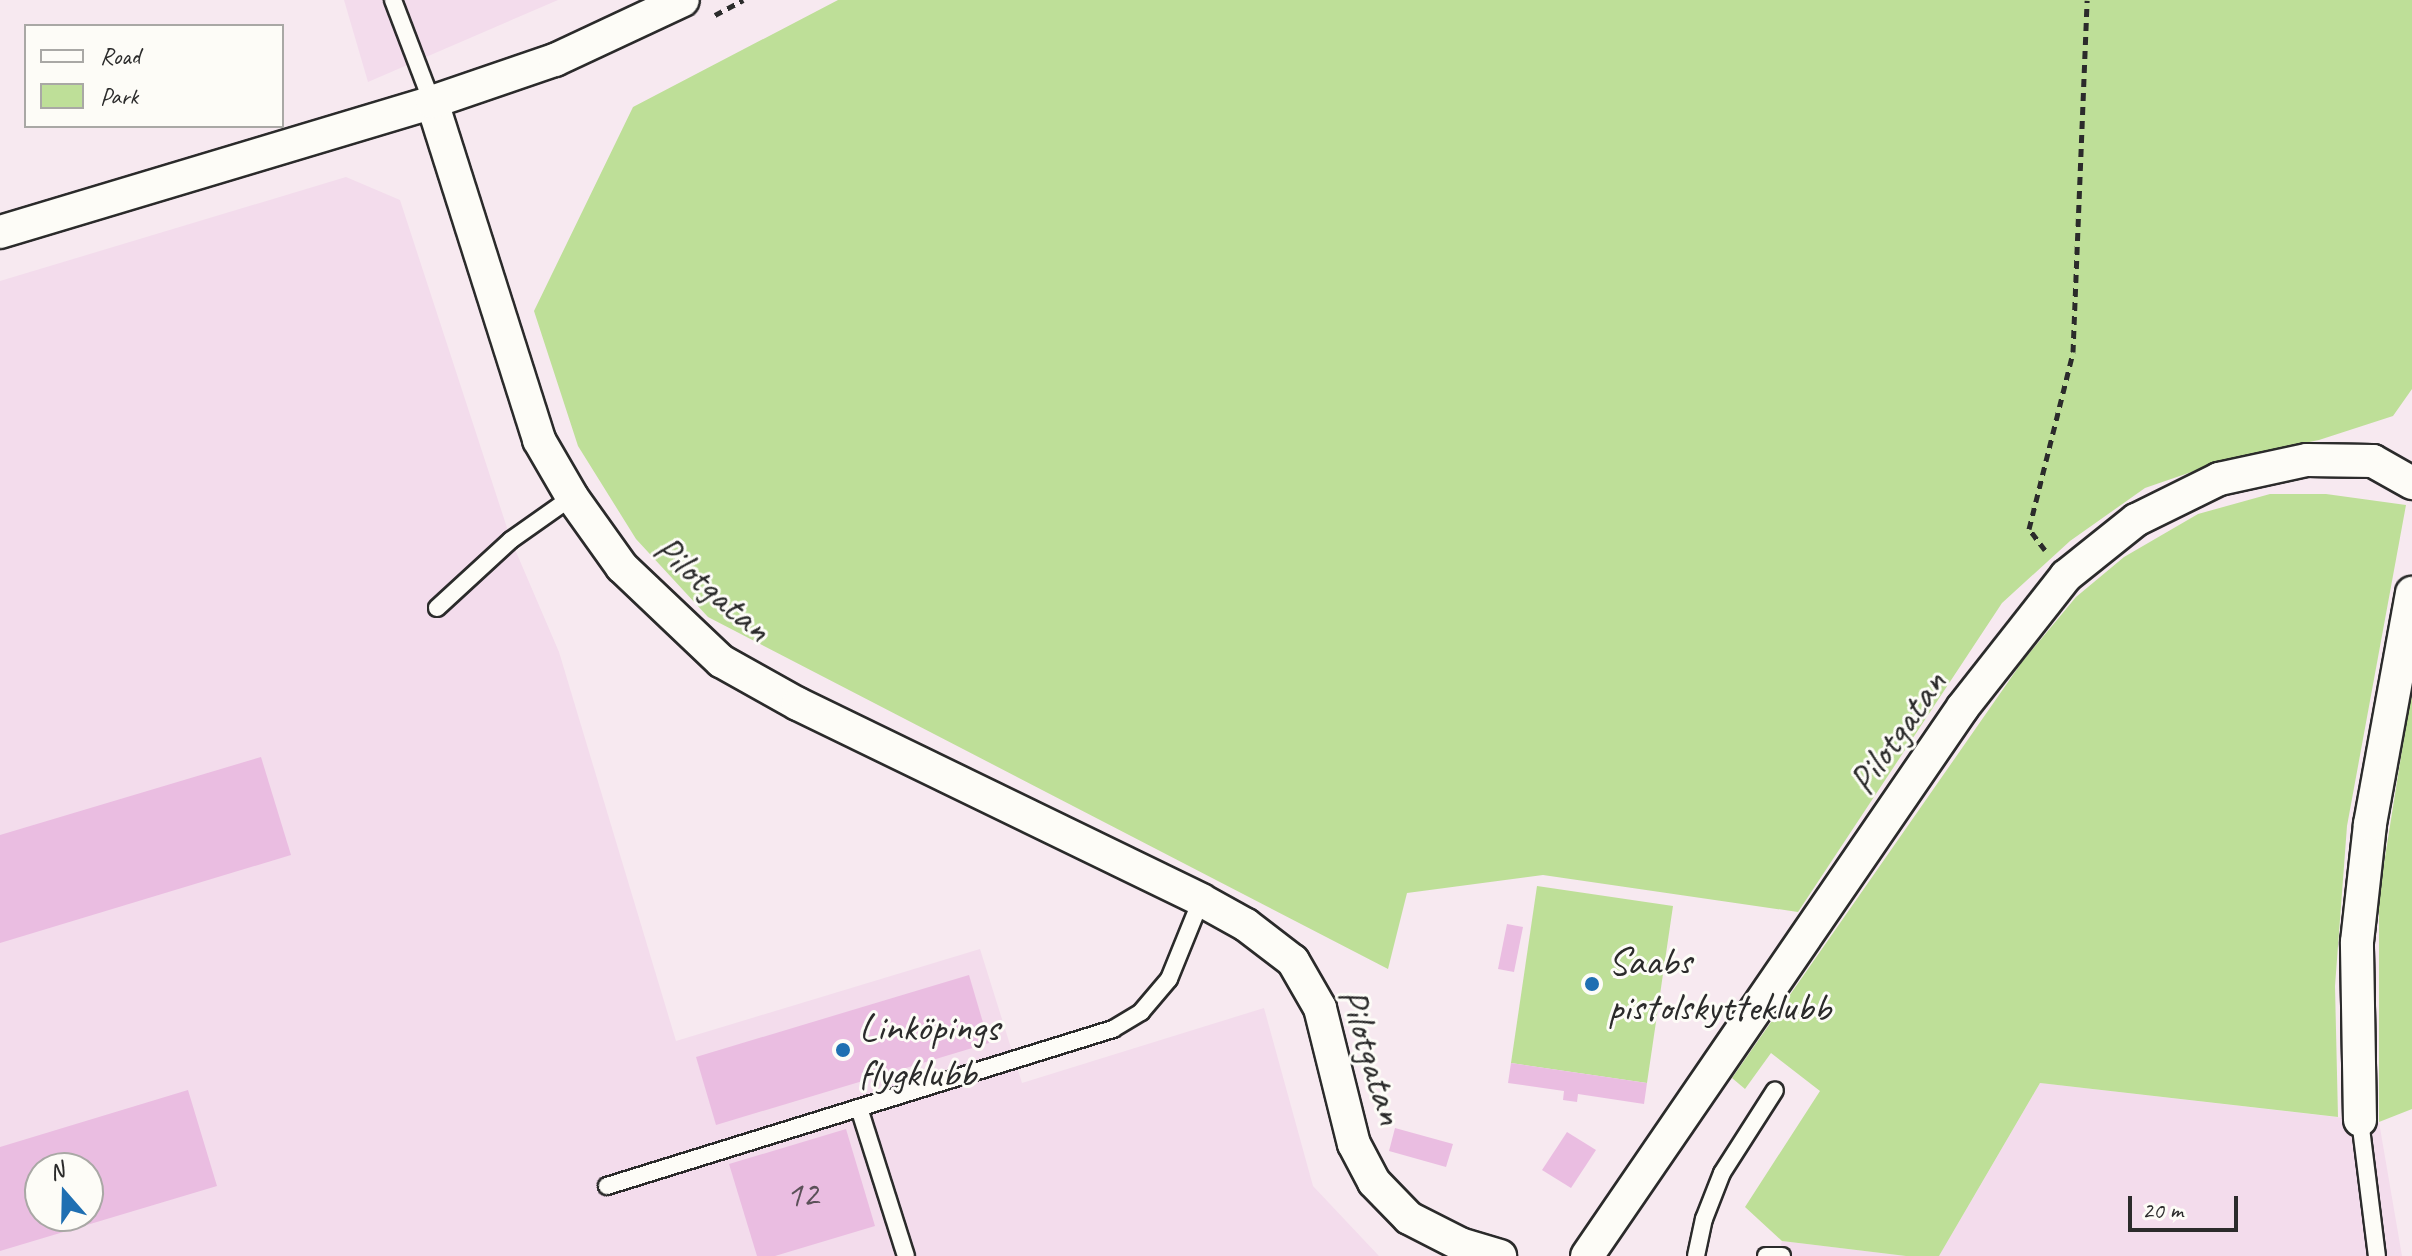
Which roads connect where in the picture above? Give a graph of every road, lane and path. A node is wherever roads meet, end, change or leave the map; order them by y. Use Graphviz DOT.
graph roads {
  1 [pos="393,0"];
  2 [pos="683,0"];
  3 [pos="2087,0"];
  4 [pos="432,102"];
  5 [pos="0,232"];
  6 [pos="2412,483"];
  7 [pos="572,497"];
  8 [pos="2066,576"];
  9 [pos="2412,593"];
  10 [pos="437,608"];
  11 [pos="1201,900"];
  12 [pos="1775,1090"];
  13 [pos="859,1108"];
  14 [pos="2360,1120"];
  15 [pos="607,1186"];
  16 [pos="906,1256"];
  17 [pos="1500,1256"];
  18 [pos="1587,1256"];
  19 [pos="1696,1256"];
  20 [pos="1766,1256"];
  21 [pos="1782,1256"];
  22 [pos="2377,1256"];
  1 -- 4 [label="lane"];
  2 -- 4 [label="street"];
  3 -- 8 [label="path"];
  4 -- 5 [label="street"];
  4 -- 7 [label="street, Pilotgatan"];
  6 -- 8 [label="street, Pilotgatan"];
  7 -- 10 [label="lane"];
  7 -- 11 [label="street, Pilotgatan"];
  8 -- 18 [label="street, Pilotgatan"];
  9 -- 14 [label="street"];
  11 -- 13 [label="lane"];
  11 -- 17 [label="street, Pilotgatan"];
  12 -- 19 [label="lane"];
  13 -- 15 [label="lane"];
  13 -- 16 [label="lane"];
  14 -- 22 [label="lane"];
  20 -- 21 [label="lane"];
}
